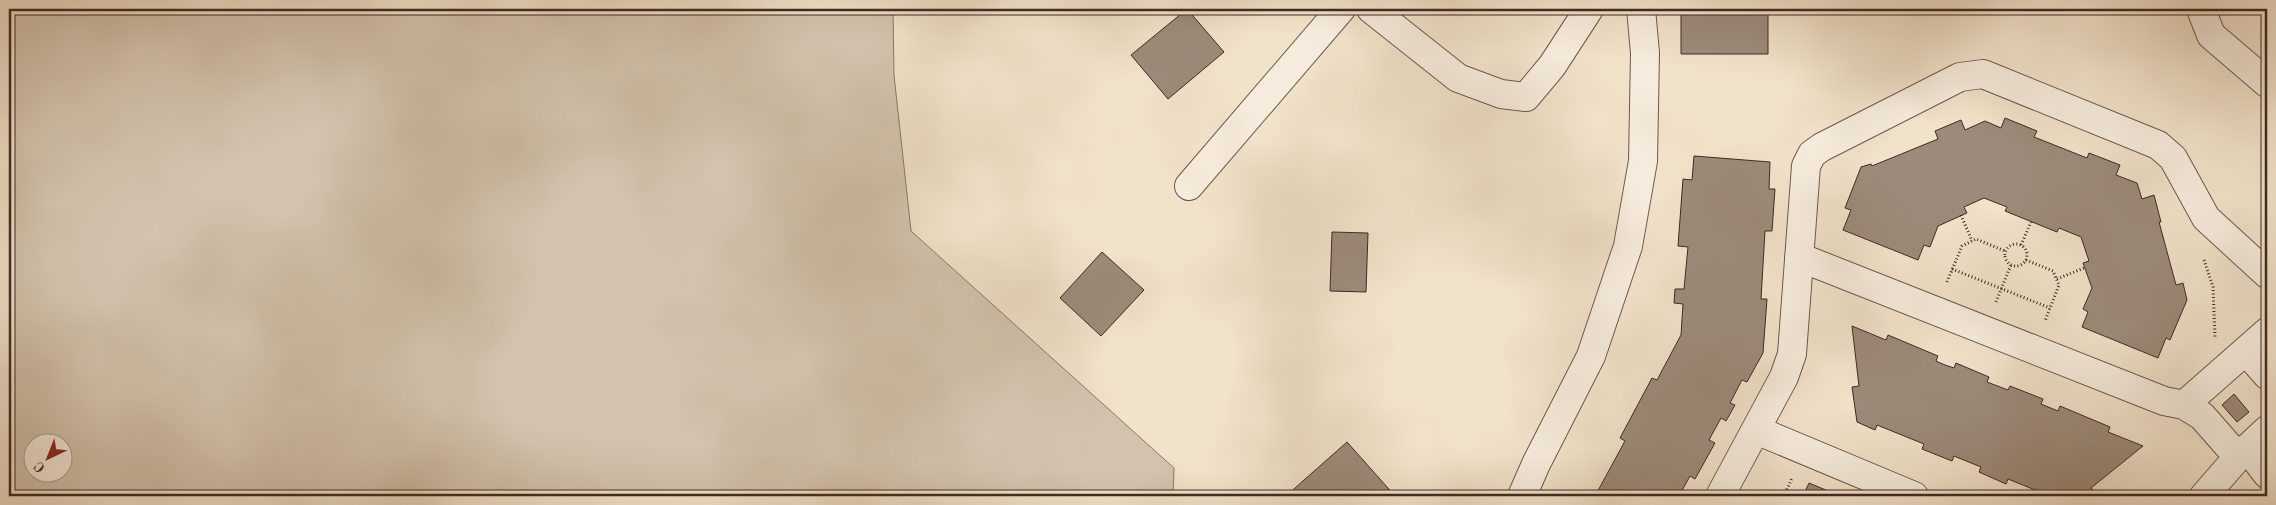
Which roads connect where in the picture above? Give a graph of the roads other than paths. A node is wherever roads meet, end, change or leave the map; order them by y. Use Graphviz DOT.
graph roads {
  1 [pos="1341,9"];
  2 [pos="1371,9"];
  3 [pos="1589,9"];
  4 [pos="1640,9"];
  5 [pos="2201,9"];
  6 [pos="2267,83"];
  7 [pos="1189,186"];
  8 [pos="1799,257"];
  9 [pos="2267,274"];
  10 [pos="2267,332"];
  11 [pos="2246,351"];
  12 [pos="2267,375"];
  13 [pos="2184,405"];
  14 [pos="1756,430"];
  15 [pos="2267,430"];
  16 [pos="2242,452"];
  17 [pos="2267,474"];
  18 [pos="1522,496"];
  19 [pos="1720,496"];
  20 [pos="1914,496"];
  21 [pos="2204,496"];
  1 -- 7 [label="street"];
  2 -- 3 [label="street"];
  4 -- 18 [label="street"];
  5 -- 6 [label="street"];
  8 -- 9 [label="street"];
  8 -- 13 [label="street"];
  8 -- 14 [label="street"];
  10 -- 11 [label="street"];
  11 -- 12 [label="street"];
  11 -- 13 [label="street"];
  13 -- 16 [label="street"];
  14 -- 19 [label="street"];
  14 -- 20 [label="street"];
  15 -- 16 [label="street"];
  16 -- 17 [label="street"];
  16 -- 21 [label="street"];
}
